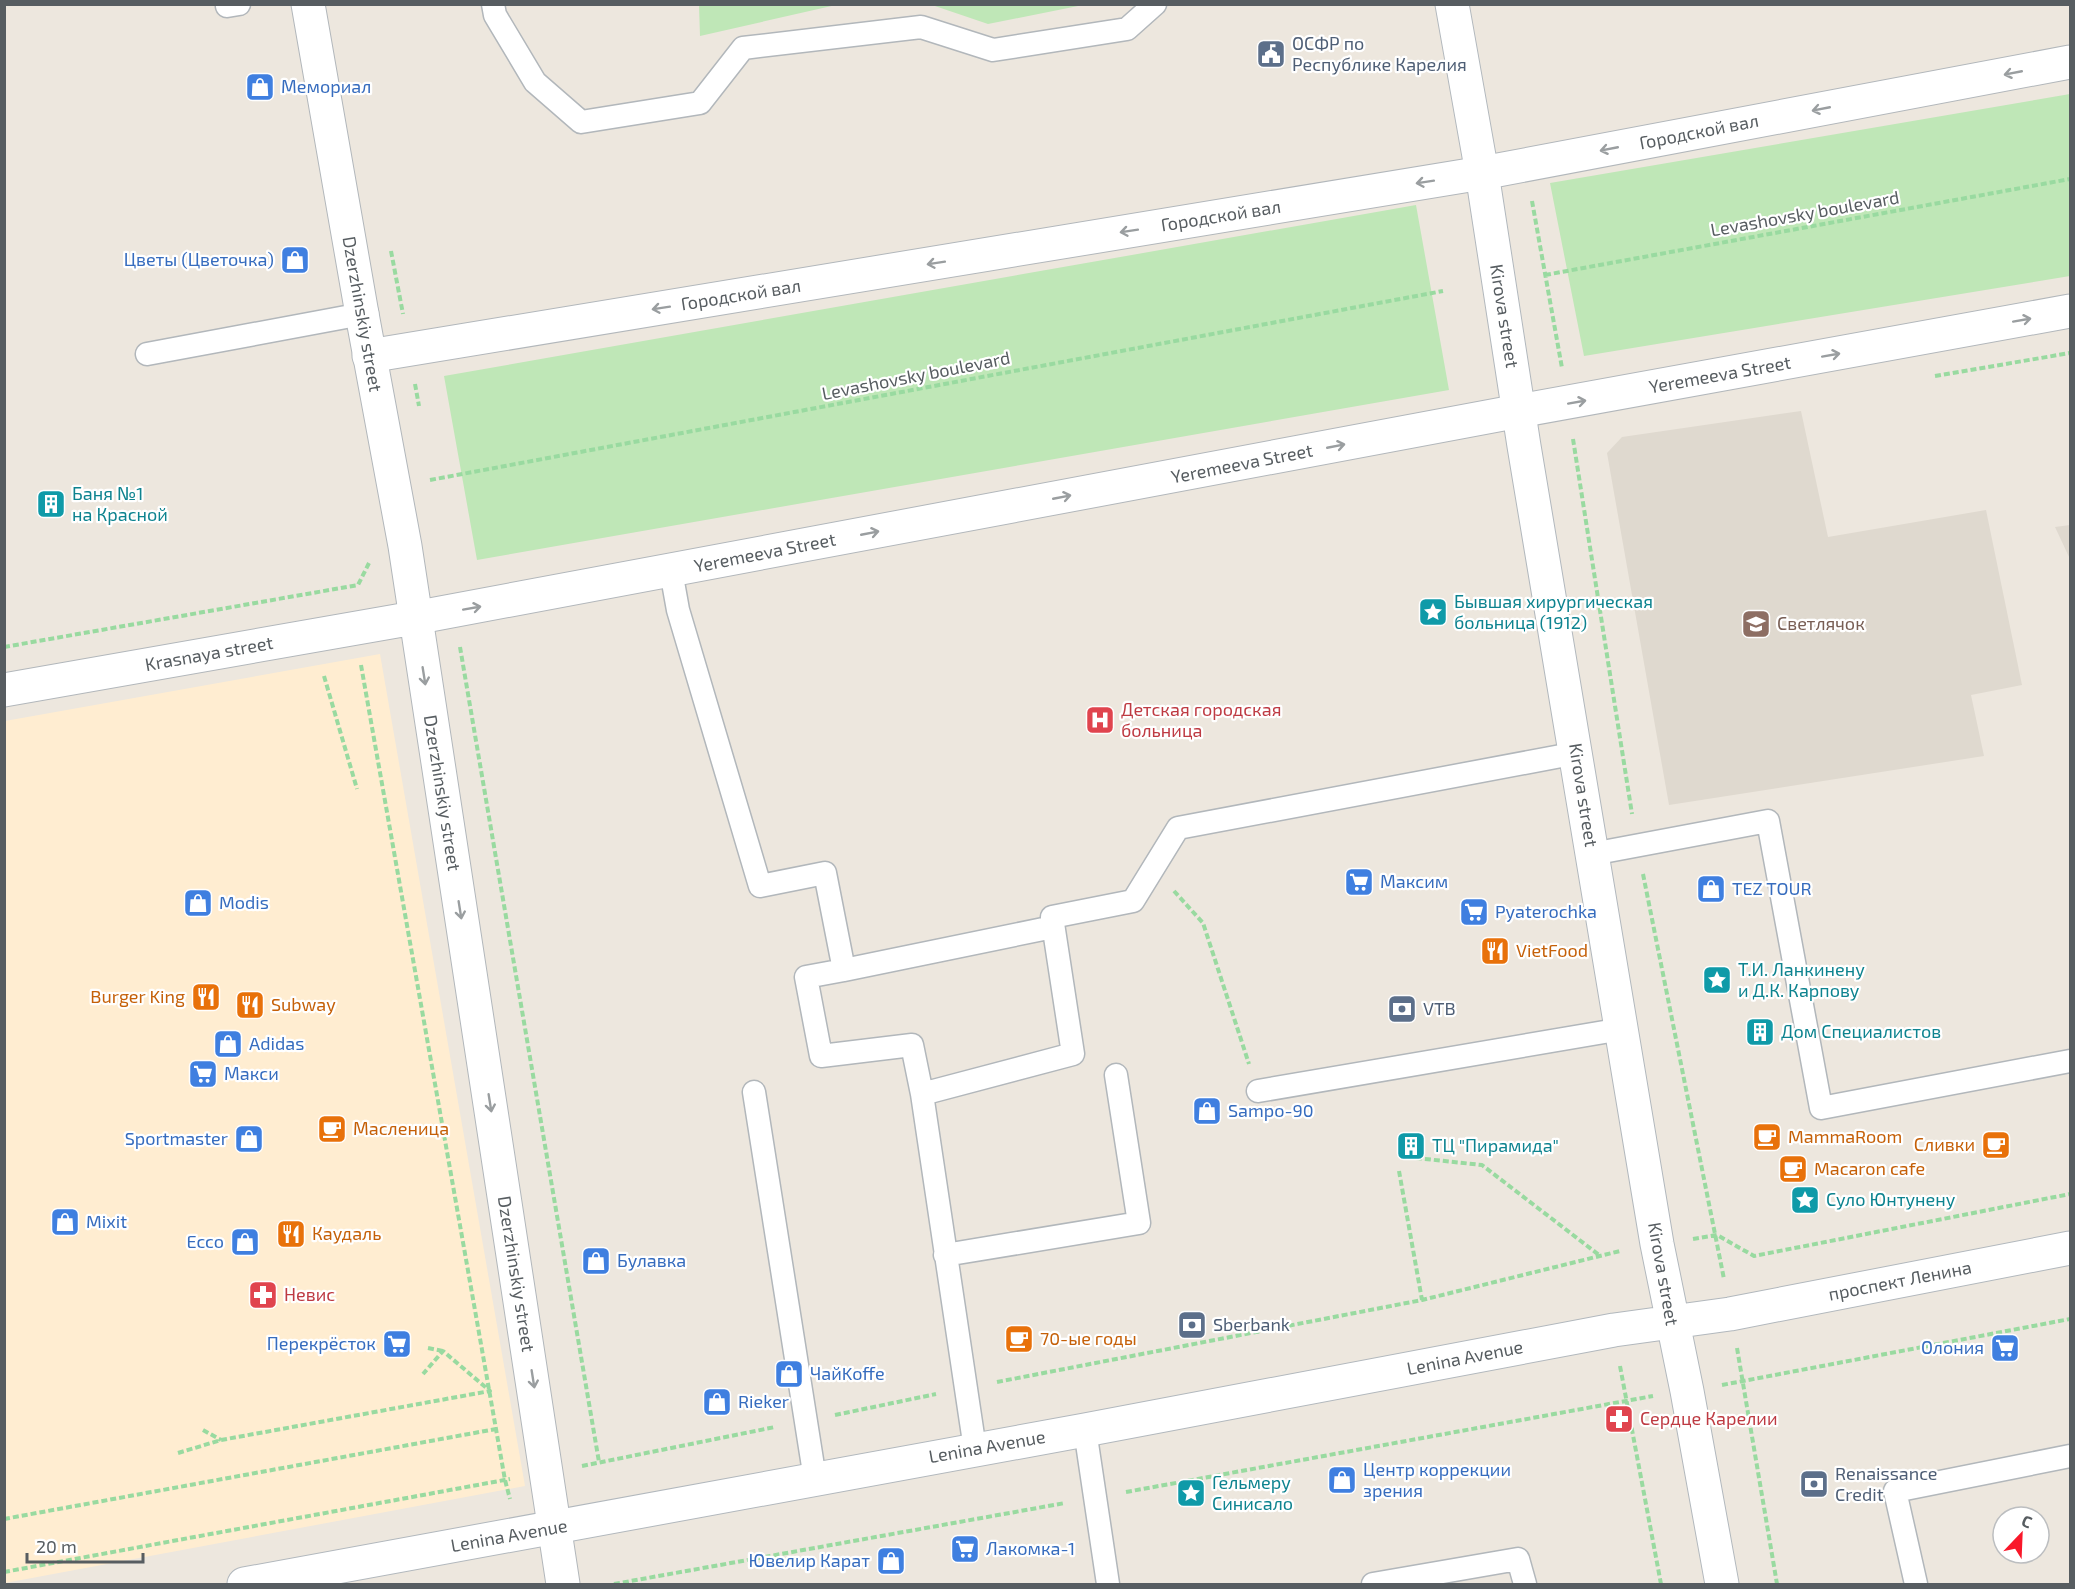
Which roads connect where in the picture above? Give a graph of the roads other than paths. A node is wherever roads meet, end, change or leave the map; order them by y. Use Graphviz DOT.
graph roads {
  1 [pos="308,4"];
  2 [pos="493,4"];
  3 [pos="1155,4"];
  4 [pos="1452,4"];
  5 [pos="2070,62"];
  6 [pos="1482,173"];
  7 [pos="2070,312"];
  8 [pos="362,314"];
  9 [pos="147,354"];
  10 [pos="369,356"];
  11 [pos="1519,411"];
  12 [pos="671,571"];
  13 [pos="414,618"];
  14 [pos="4,690"];
  15 [pos="1577,753"];
  16 [pos="1592,854"];
  17 [pos="1053,927"];
  18 [pos="844,969"];
  19 [pos="1622,1029"];
  20 [pos="2070,1061"];
  21 [pos="1116,1075"];
  22 [pos="754,1092"];
  23 [pos="1258,1092"];
  24 [pos="922,1094"];
  25 [pos="2070,1248"];
  26 [pos="945,1255"];
  27 [pos="1671,1322"];
  28 [pos="1084,1430"];
  29 [pos="975,1449"];
  30 [pos="2070,1456"];
  31 [pos="815,1479"];
  32 [pos="554,1528"];
  33 [pos="244,1584"];
  34 [pos="563,1584"];
  35 [pos="1108,1584"];
  36 [pos="1373,1584"];
  37 [pos="1525,1584"];
  38 [pos="1722,1584"];
  39 [pos="1916,1584"];
  1 -- 8 [label="street, Dzerzhinskiy street"];
  2 -- 3 [label="lane"];
  4 -- 6 [label="street, Kirova street"];
  5 -- 6 [label="street, Городской вал, one-way"];
  6 -- 10 [label="street, Городской вал, one-way"];
  6 -- 11 [label="street, Kirova street"];
  11 -- 7 [label="street, Yeremeeva Street, one-way"];
  8 -- 9 [label="lane"];
  8 -- 10 [label="street, Dzerzhinskiy street"];
  10 -- 13 [label="street, Dzerzhinskiy street"];
  12 -- 11 [label="street, Yeremeeva Street, one-way"];
  11 -- 15 [label="street, Kirova street"];
  13 -- 12 [label="street, Yeremeeva Street, one-way"];
  12 -- 18 [label="lane"];
  13 -- 14 [label="street, Krasnaya street"];
  13 -- 32 [label="street, Dzerzhinskiy street, one-way"];
  15 -- 16 [label="street, Kirova street"];
  15 -- 17 [label="lane"];
  16 -- 19 [label="street, Kirova street"];
  16 -- 20 [label="lane"];
  17 -- 18 [label="lane"];
  17 -- 24 [label="lane"];
  18 -- 24 [label="lane"];
  19 -- 23 [label="lane"];
  19 -- 27 [label="street, Kirova street"];
  21 -- 26 [label="lane"];
  22 -- 31 [label="lane"];
  24 -- 26 [label="lane"];
  25 -- 27 [label="street, Lenina Avenue"];
  26 -- 29 [label="lane"];
  27 -- 28 [label="street, Lenina Avenue"];
  27 -- 38 [label="street, Kirova street"];
  28 -- 29 [label="street, Lenina Avenue"];
  28 -- 35 [label="lane"];
  29 -- 31 [label="street, Lenina Avenue"];
  30 -- 39 [label="lane"];
  31 -- 32 [label="street, Lenina Avenue"];
  32 -- 33 [label="street, Lenina Avenue"];
  32 -- 34 [label="street, Dzerzhinskiy street"];
  36 -- 37 [label="lane"];
}
